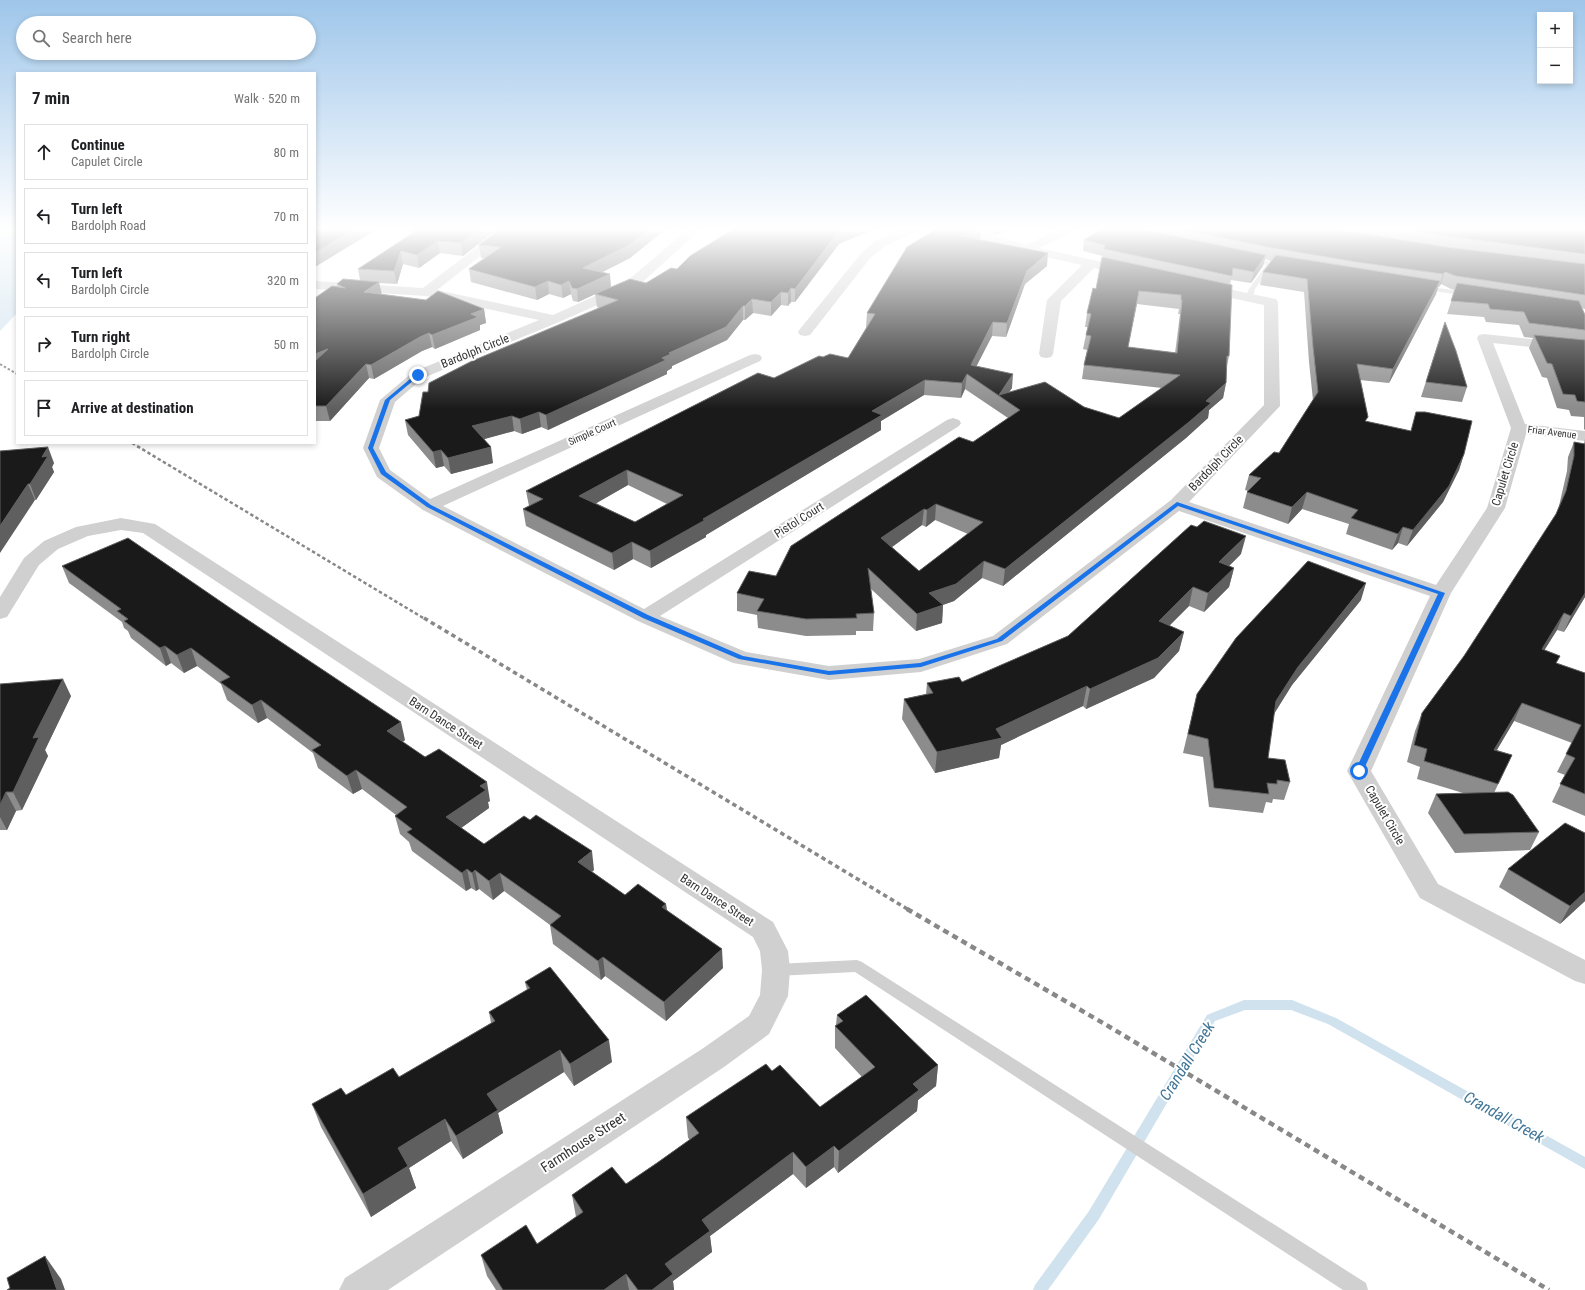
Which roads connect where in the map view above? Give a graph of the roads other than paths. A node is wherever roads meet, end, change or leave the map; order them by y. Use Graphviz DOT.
graph roads {
  1 [pos="366,288"];
  2 [pos="431,288"];
  3 [pos="624,288"];
  4 [pos="840,288"];
  5 [pos="1066,288"];
  6 [pos="1204,288"];
  7 [pos="1253,288"];
  8 [pos="1428,288"];
  9 [pos="426,292"];
  10 [pos="1474,295"];
  11 [pos="1249,298"];
  12 [pos="554,319"];
  13 [pos="805,332"];
  14 [pos="1585,349"];
  15 [pos="1046,354"];
  16 [pos="755,358"];
  17 [pos="953,423"];
  18 [pos="1519,428"];
  19 [pos="1585,436"];
  20 [pos="1177,504"];
  21 [pos="429,506"];
  22 [pos="1442,593"];
  23 [pos="0,614"];
  24 [pos="645,617"];
  25 [pos="776,970"];
  26 [pos="1585,973"];
  27 [pos="357,1290"];
  28 [pos="1359,1290"];
  1 -- 9 [label="street"];
  2 -- 9 [label="street"];
  3 -- 12 [label="street, Bardolph Circle"];
  4 -- 13 [label="street"];
  5 -- 15 [label="street"];
  6 -- 11 [label="street"];
  7 -- 11 [label="lane"];
  8 -- 10 [label="lane"];
  9 -- 12 [label="street"];
  11 -- 20 [label="street, Bardolph Circle"];
  12 -- 21 [label="street, Bardolph Circle"];
  14 -- 18 [label="street, Capulet Circle"];
  16 -- 21 [label="street, Simple Court"];
  17 -- 24 [label="street, Pistol Court"];
  18 -- 19 [label="street, Friar Avenue"];
  18 -- 22 [label="street, Capulet Circle"];
  20 -- 22 [label="street"];
  20 -- 24 [label="street, Bardolph Circle"];
  21 -- 24 [label="street, Bardolph Circle"];
  22 -- 26 [label="street, Capulet Circle"];
  23 -- 25 [label="street, Barn Dance Street"];
  25 -- 27 [label="street, Farmhouse Street"];
  25 -- 28 [label="lane"];
}
